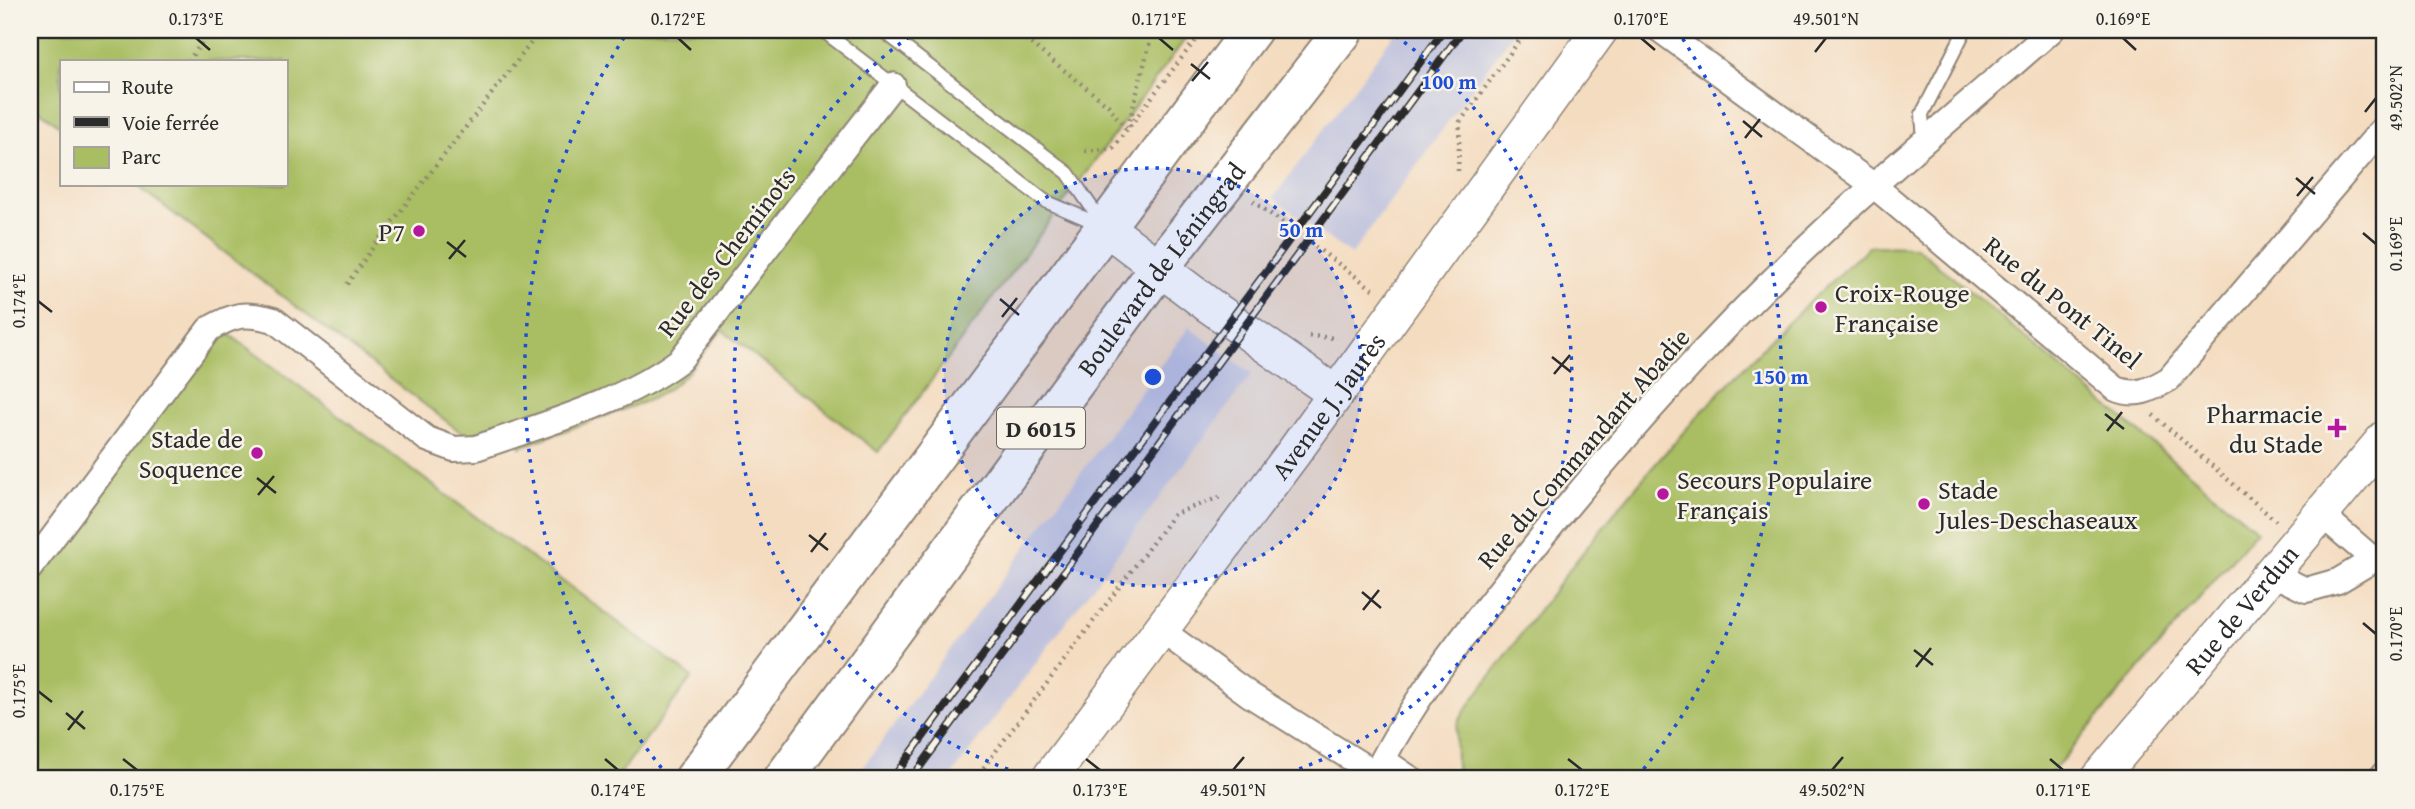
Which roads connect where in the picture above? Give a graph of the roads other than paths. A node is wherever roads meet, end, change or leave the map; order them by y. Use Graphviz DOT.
graph roads {
  1 [pos="822,30"];
  2 [pos="882,30"];
  3 [pos="1252,30"];
  4 [pos="1344,30"];
  5 [pos="1600,30"];
  6 [pos="1660,30"];
  7 [pos="1965,30"];
  8 [pos="2052,30"];
  9 [pos="893,85"];
  10 [pos="2385,126"];
  11 [pos="1924,142"];
  12 [pos="1873,185"];
  13 [pos="1105,227"];
  14 [pos="1159,268"];
  15 [pos="1322,385"];
  16 [pos="2385,438"];
  17 [pos="2322,515"];
  18 [pos="2380,557"];
  19 [pos="30,568"];
  20 [pos="2272,573"];
  21 [pos="1161,630"];
  22 [pos="1377,771"];
  23 [pos="2385,773"];
  24 [pos="694,779"];
  25 [pos="783,779"];
  26 [pos="1049,779"];
  27 [pos="1411,779"];
  28 [pos="2098,779"];
  29 [pos="2380,779"];
  1 -- 9 [label="lane"];
  2 -- 13 [label="lane"];
  3 -- 13 [label="main road, D 6015"];
  4 -- 14 [label="main road, Boulevard de Léningrad / D 6015"];
  5 -- 15 [label="street, Avenue J. Jaurès"];
  6 -- 12 [label="street, Rue du Pont Tinel"];
  7 -- 11 [label="lane"];
  8 -- 11 [label="street, Rue du Commandant Abadie"];
  9 -- 13 [label="lane"];
  9 -- 19 [label="street, Rue des Cheminots"];
  10 -- 12 [label="street, Rue du Pont Tinel"];
  11 -- 12 [label="street, Rue du Commandant Abadie"];
  12 -- 22 [label="street, Rue du Commandant Abadie"];
  13 -- 14 [label="street"];
  13 -- 24 [label="main road, D 6015"];
  14 -- 15 [label="street"];
  14 -- 25 [label="main road, Boulevard de Léningrad / D 6015"];
  15 -- 21 [label="street, Avenue J. Jaurès"];
  16 -- 17 [label="street, Rue de Verdun"];
  17 -- 18 [label="street"];
  17 -- 20 [label="street, Rue de Verdun"];
  18 -- 20 [label="street"];
  20 -- 28 [label="street, Rue de Verdun"];
  21 -- 22 [label="street"];
  21 -- 26 [label="street, Avenue J. Jaurès"];
  22 -- 27 [label="street"];
  23 -- 29 [label="street"];
}
